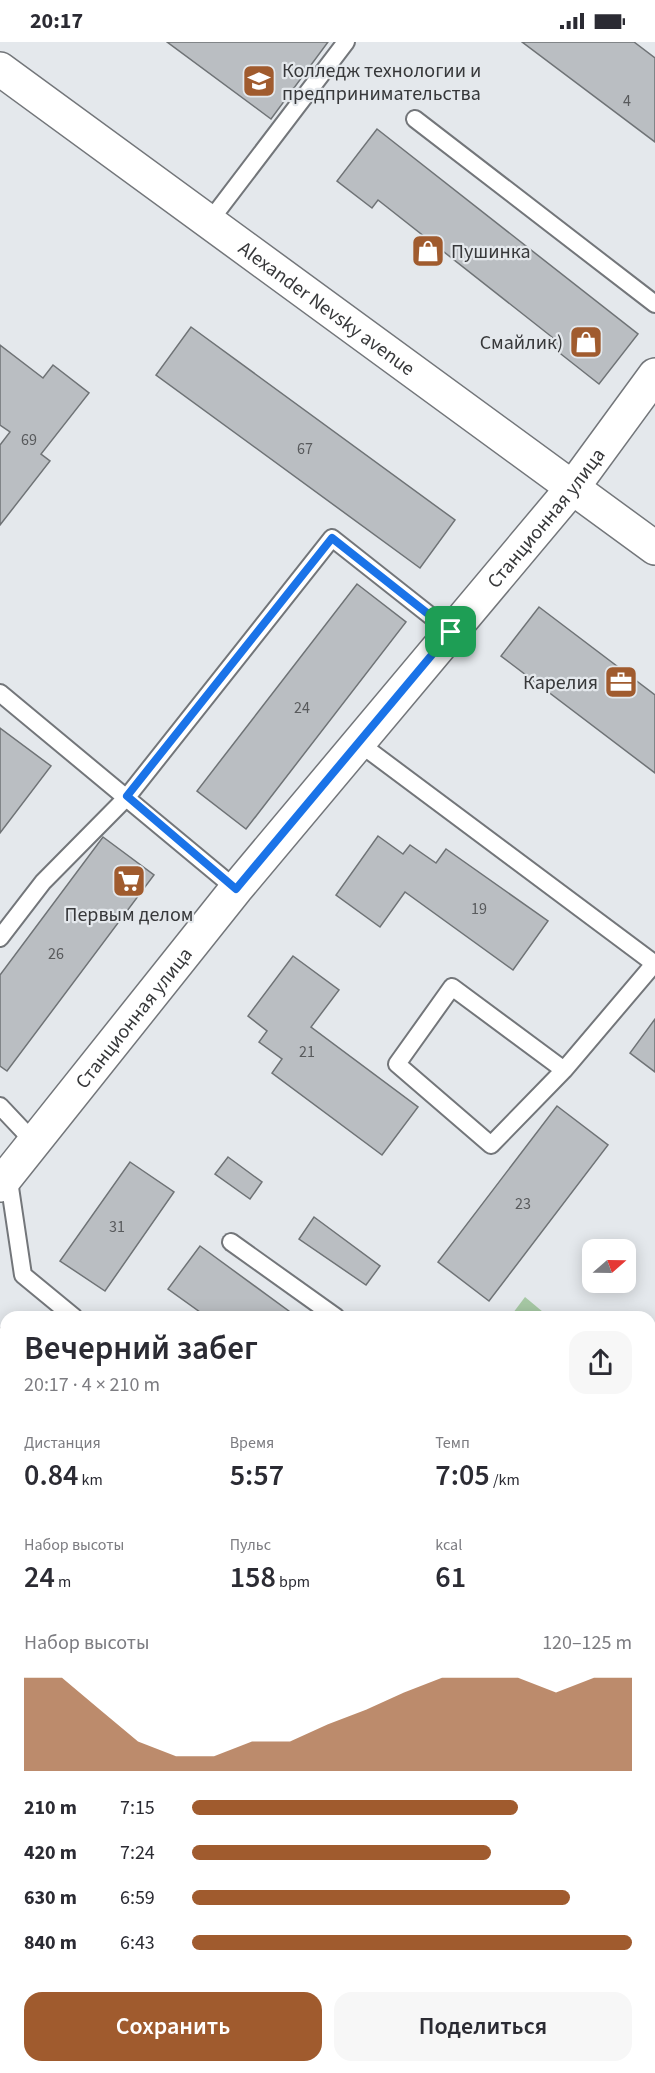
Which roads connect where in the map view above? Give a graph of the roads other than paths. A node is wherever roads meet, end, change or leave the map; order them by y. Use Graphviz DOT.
graph roads {
  1 [pos="346,42"];
  2 [pos="0,69"];
  3 [pos="415,119"];
  4 [pos="209,222"];
  5 [pos="655,304"];
  6 [pos="655,375"];
  7 [pos="573,487"];
  8 [pos="655,548"];
  9 [pos="451,632"];
  10 [pos="0,693"];
  11 [pos="359,743"];
  12 [pos="127,796"];
  13 [pos="236,889"];
  14 [pos="0,938"];
  15 [pos="655,964"];
  16 [pos="564,1070"];
  17 [pos="0,1106"];
  18 [pos="33,1141"];
  19 [pos="3,1176"];
  20 [pos="231,1242"];
  21 [pos="67,1311"];
  22 [pos="328,1311"];
  1 -- 4 [label="lane"];
  2 -- 4 [label="street, Alexander Nevsky avenue"];
  3 -- 5 [label="lane"];
  4 -- 7 [label="street, Alexander Nevsky avenue"];
  6 -- 7 [label="street, Станционная улица"];
  7 -- 8 [label="street, Alexander Nevsky avenue"];
  7 -- 9 [label="street, Станционная улица"];
  9 -- 11 [label="street, Станционная улица"];
  9 -- 12 [label="lane"];
  10 -- 12 [label="lane"];
  11 -- 13 [label="street, Станционная улица"];
  11 -- 15 [label="lane"];
  12 -- 13 [label="lane"];
  12 -- 14 [label="lane"];
  13 -- 18 [label="street, Станционная улица"];
  15 -- 16 [label="lane"];
  16 -- 16 [label="lane"];
  17 -- 18 [label="lane"];
  18 -- 19 [label="street, Станционная улица"];
  19 -- 21 [label="lane"];
  20 -- 22 [label="lane"];
}
